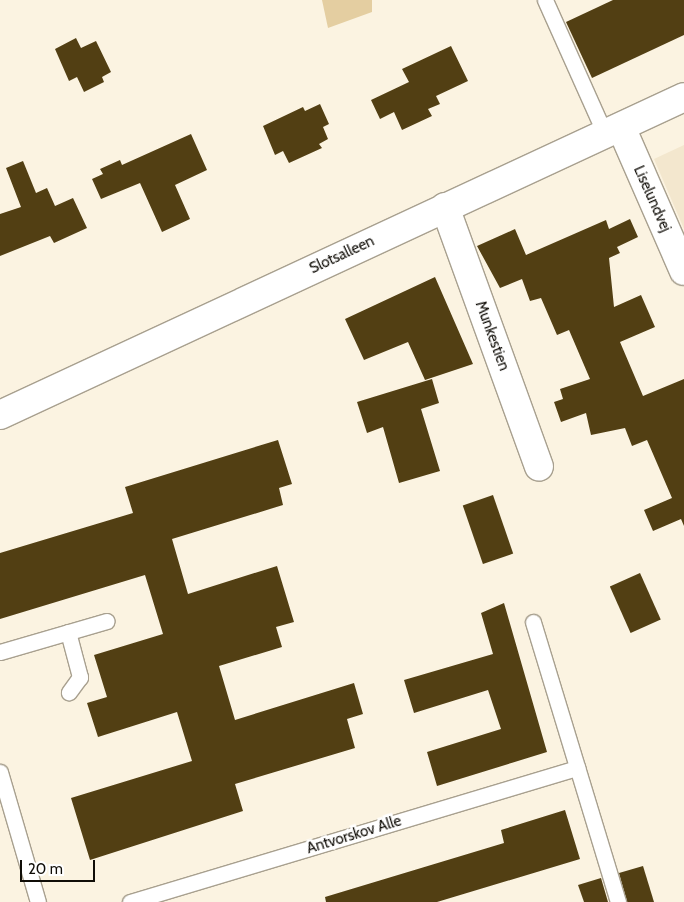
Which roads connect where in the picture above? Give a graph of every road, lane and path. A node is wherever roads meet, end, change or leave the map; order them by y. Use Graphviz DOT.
graph roads {
  1 [pos="545,0"];
  2 [pos="684,97"];
  3 [pos="613,131"];
  4 [pos="445,207"];
  5 [pos="684,271"];
  6 [pos="0,416"];
  7 [pos="539,466"];
  8 [pos="107,620"];
  9 [pos="533,622"];
  10 [pos="68,632"];
  11 [pos="0,652"];
  12 [pos="69,692"];
  13 [pos="578,768"];
  14 [pos="0,772"];
  15 [pos="38,902"];
  16 [pos="130,902"];
  17 [pos="618,902"];
  1 -- 3 [label="lane"];
  2 -- 3 [label="street, Slotsalleen"];
  3 -- 4 [label="street, Slotsalleen"];
  3 -- 5 [label="street, Liselundvej"];
  4 -- 6 [label="street, Slotsalleen"];
  4 -- 7 [label="street, Munkestien"];
  8 -- 10 [label="lane"];
  9 -- 13 [label="lane"];
  10 -- 11 [label="lane"];
  10 -- 12 [label="lane"];
  13 -- 16 [label="lane, Antvorskov Alle"];
  13 -- 17 [label="lane"];
  14 -- 15 [label="lane"];
}
